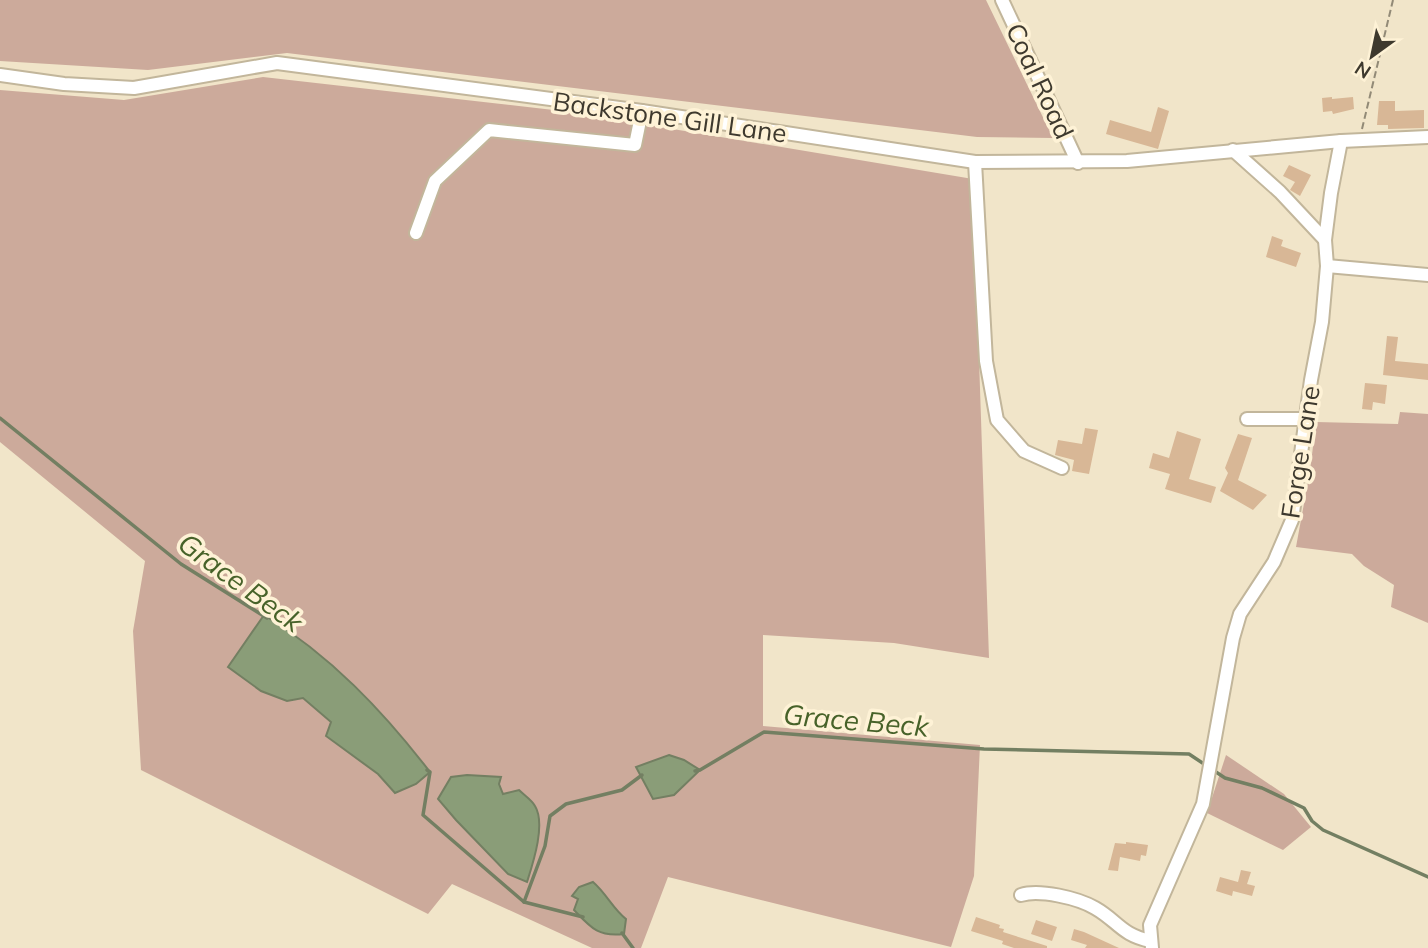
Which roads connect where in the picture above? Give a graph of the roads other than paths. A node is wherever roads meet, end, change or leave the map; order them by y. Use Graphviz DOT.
graph roads {
  1 [pos="1002,0"];
  2 [pos="0,75"];
  3 [pos="642,111"];
  4 [pos="1428,136"];
  5 [pos="1341,141"];
  6 [pos="1233,150"];
  7 [pos="975,162"];
  8 [pos="1078,163"];
  9 [pos="416,233"];
  10 [pos="1325,240"];
  11 [pos="1327,266"];
  12 [pos="1428,275"];
  13 [pos="1247,419"];
  14 [pos="1306,419"];
  15 [pos="1062,468"];
  16 [pos="1021,895"];
  17 [pos="1151,945"];
  1 -- 8 [label="street, Coal Road"];
  2 -- 3 [label="street, Backstone Gill Lane"];
  3 -- 7 [label="street, Backstone Gill Lane"];
  3 -- 9 [label="street"];
  4 -- 5 [label="street, Backstone Gill Lane"];
  5 -- 6 [label="street, Backstone Gill Lane"];
  5 -- 10 [label="street, Forge Lane"];
  6 -- 8 [label="street, Backstone Gill Lane"];
  6 -- 10 [label="street"];
  7 -- 8 [label="street, Backstone Gill Lane"];
  7 -- 15 [label="street"];
  10 -- 11 [label="street, Forge Lane"];
  11 -- 12 [label="street"];
  11 -- 14 [label="street, Forge Lane"];
  13 -- 14 [label="street"];
  14 -- 17 [label="street, Forge Lane"];
  16 -- 17 [label="street"];
}
